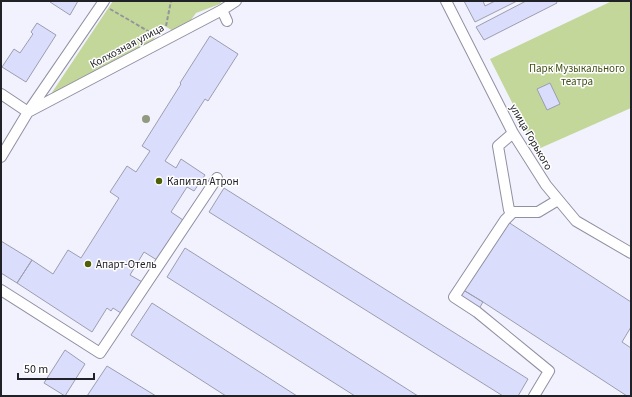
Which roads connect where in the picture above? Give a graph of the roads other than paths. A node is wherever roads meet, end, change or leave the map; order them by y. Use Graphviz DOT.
graph roads {
  1 [pos="236,1"];
  2 [pos="446,1"];
  3 [pos="103,2"];
  4 [pos="222,10"];
  5 [pos="227,21"];
  6 [pos="1,94"];
  7 [pos="28,112"];
  8 [pos="513,133"];
  9 [pos="1,157"];
  10 [pos="217,178"];
  11 [pos="558,200"];
  12 [pos="513,212"];
  13 [pos="631,253"];
  14 [pos="1,290"];
  15 [pos="534,396"];
  1 -- 4 [label="street, Колхозная улица"];
  2 -- 8 [label="street, улица Горького"];
  3 -- 7 [label="street"];
  4 -- 5 [label="street"];
  4 -- 7 [label="street, Колхозная улица"];
  6 -- 7 [label="street"];
  7 -- 9 [label="street"];
  8 -- 11 [label="street, улица Горького"];
  8 -- 12 [label="street"];
  10 -- 14 [label="street"];
  11 -- 12 [label="street"];
  11 -- 13 [label="street, улица Горького"];
  12 -- 15 [label="street"];
}
